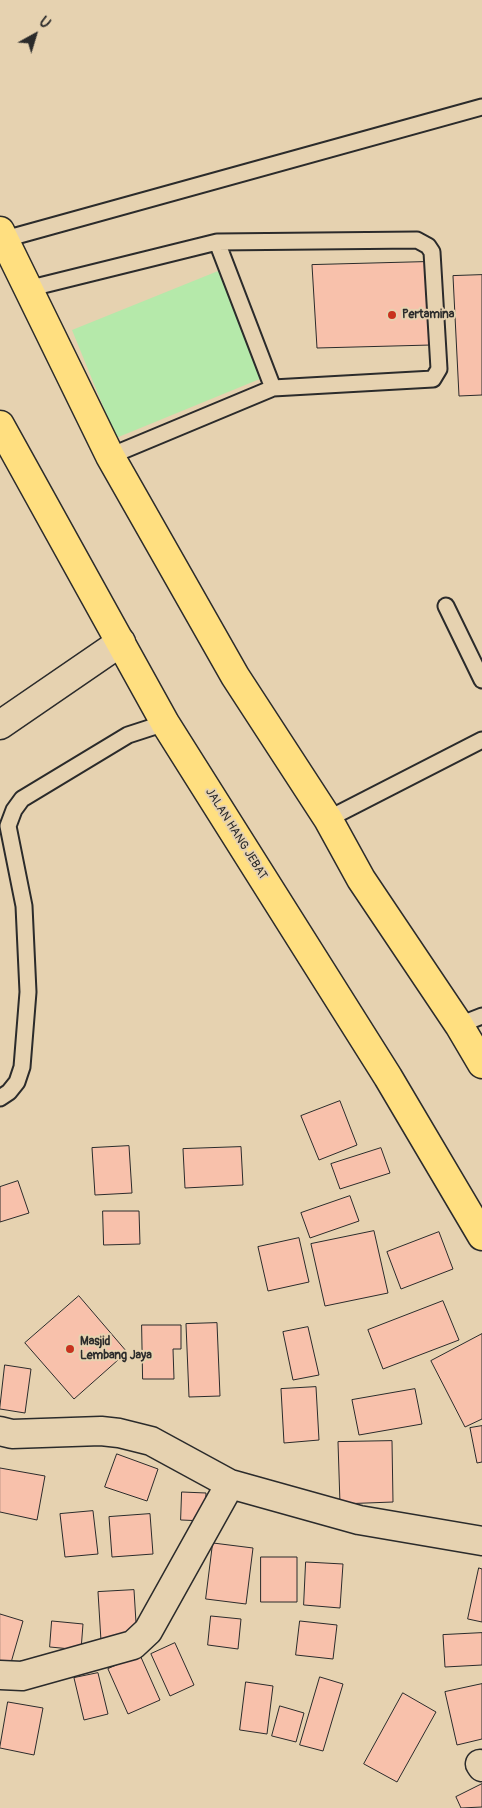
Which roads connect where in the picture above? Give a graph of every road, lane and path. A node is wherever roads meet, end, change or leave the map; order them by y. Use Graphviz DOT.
graph roads {
  1 [pos="482,107"];
  2 [pos="2,235"];
  3 [pos="217,242"];
  4 [pos="27,289"];
  5 [pos="273,388"];
  6 [pos="0,425"];
  7 [pos="110,456"];
  8 [pos="446,606"];
  9 [pos="121,642"];
  10 [pos="482,680"];
  11 [pos="165,722"];
  12 [pos="0,726"];
  13 [pos="482,740"];
  14 [pos="328,820"];
  15 [pos="470,1020"];
  16 [pos="482,1064"];
  17 [pos="0,1098"];
  18 [pos="482,1236"];
  19 [pos="0,1431"];
  20 [pos="230,1484"];
  21 [pos="482,1542"];
  22 [pos="0,1675"];
  1 -- 2 [label="lane"];
  2 -- 4 [label="highway"];
  3 -- 4 [label="lane"];
  3 -- 5 [label="lane"];
  3 -- 5 [label="lane"];
  4 -- 7 [label="highway"];
  5 -- 7 [label="lane"];
  6 -- 9 [label="highway, JALAN HANG JEBAT"];
  7 -- 14 [label="highway"];
  8 -- 10 [label="lane"];
  9 -- 11 [label="highway, JALAN HANG JEBAT"];
  9 -- 12 [label="street"];
  11 -- 17 [label="lane"];
  11 -- 18 [label="highway, JALAN HANG JEBAT"];
  13 -- 14 [label="lane"];
  14 -- 15 [label="highway"];
  15 -- 16 [label="highway"];
  19 -- 20 [label="street"];
  20 -- 21 [label="street"];
  20 -- 22 [label="street"];
}
